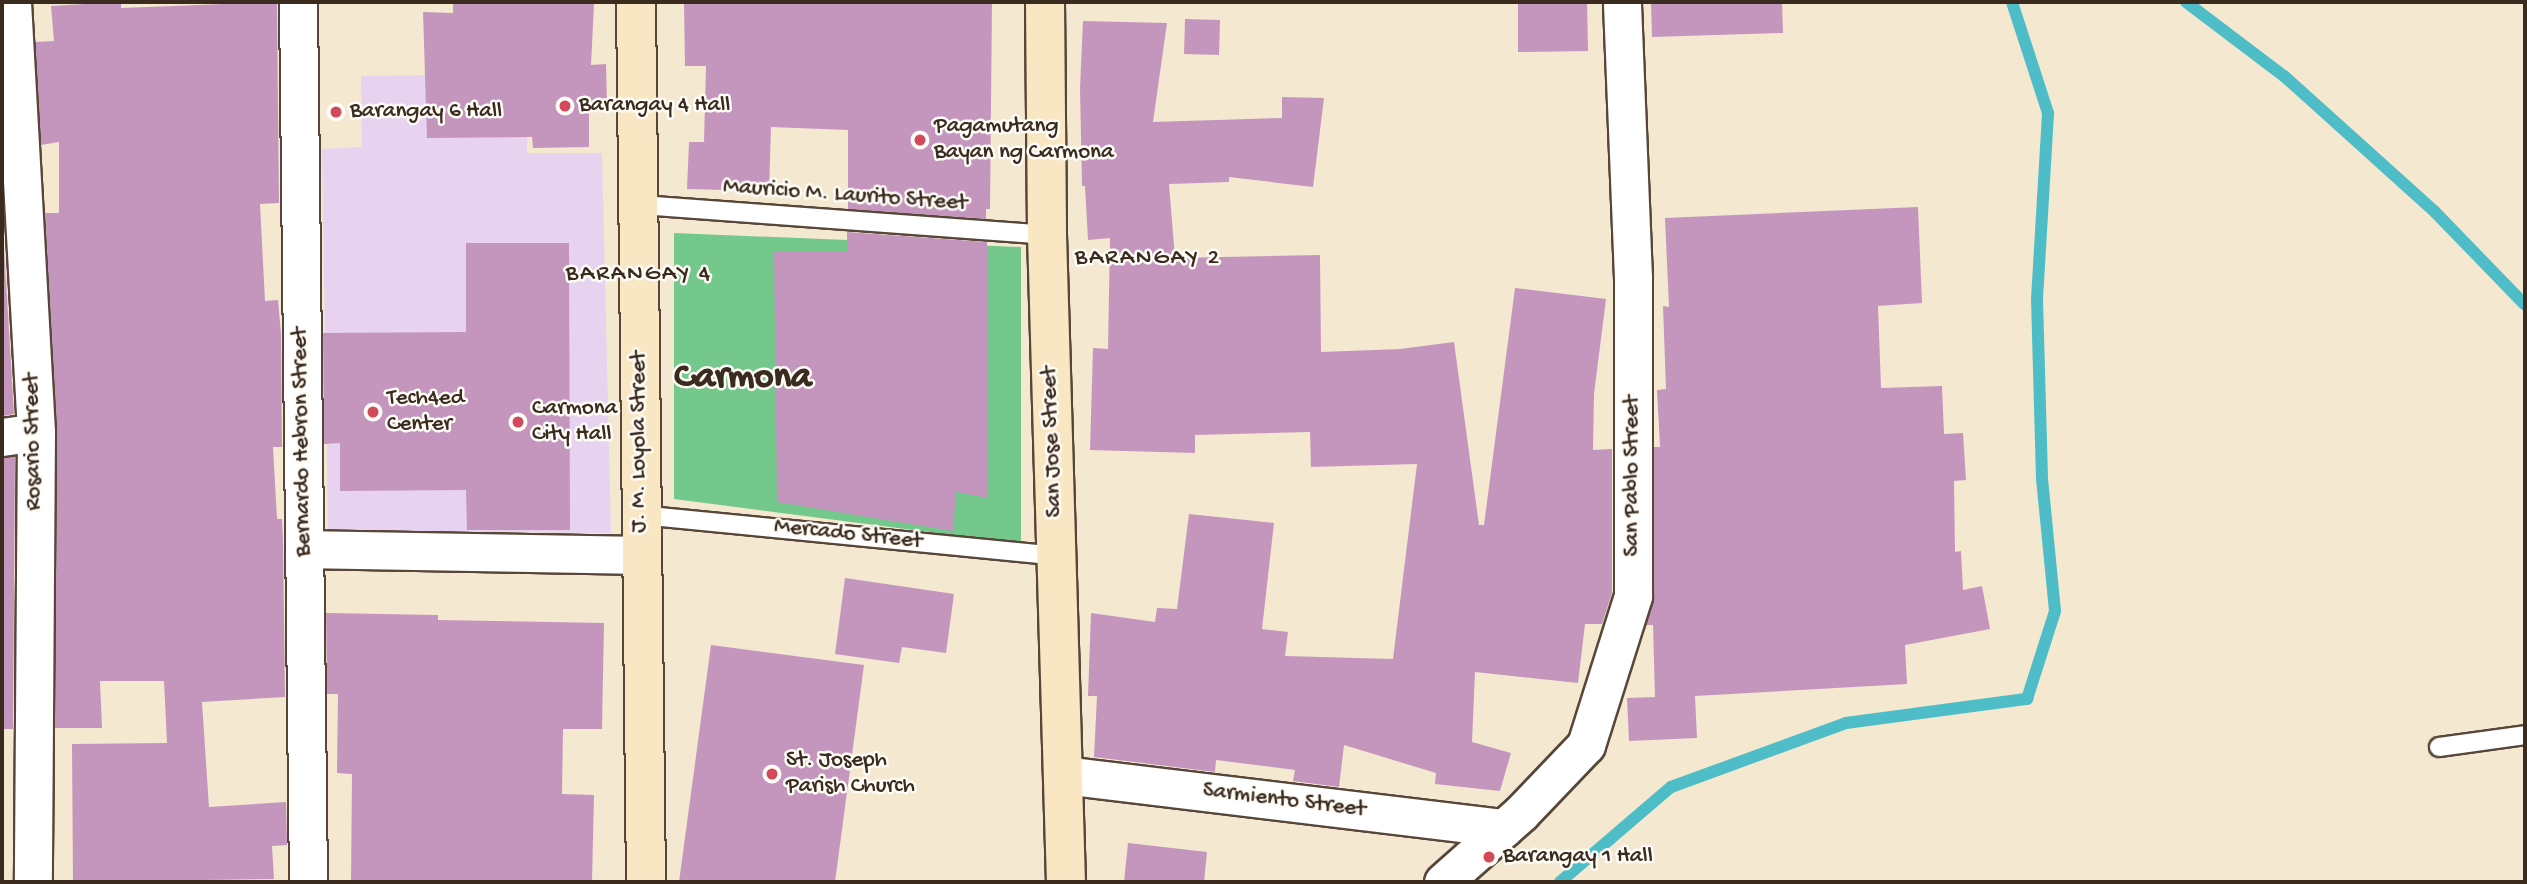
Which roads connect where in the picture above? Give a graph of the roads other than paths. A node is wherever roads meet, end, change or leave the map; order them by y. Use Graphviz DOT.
graph roads {
  1 [pos="12,2"];
  2 [pos="298,2"];
  3 [pos="636,2"];
  4 [pos="1045,2"];
  5 [pos="1622,2"];
  6 [pos="640,205"];
  7 [pos="1047,235"];
  8 [pos="19,435"];
  9 [pos="640,515"];
  10 [pos="305,549"];
  11 [pos="640,555"];
  12 [pos="1056,556"];
  13 [pos="2525,735"];
  14 [pos="2439,747"];
  15 [pos="1065,775"];
  16 [pos="1504,828"];
  17 [pos="33,882"];
  18 [pos="308,882"];
  19 [pos="646,882"];
  20 [pos="1066,882"];
  21 [pos="1443,882"];
  1 -- 8 [label="street, Rosario Street"];
  2 -- 10 [label="street, Bernardo Hebron Street"];
  3 -- 6 [label="main road, J. M. Loyola Street"];
  4 -- 7 [label="main road, San Jose Street"];
  5 -- 16 [label="street, San Pablo Street"];
  6 -- 7 [label="lane, Mauricio M. Laurito Street"];
  6 -- 9 [label="main road, J. M. Loyola Street"];
  7 -- 12 [label="main road, San Jose Street"];
  8 -- 17 [label="street, Rosario Street"];
  9 -- 11 [label="main road, J. M. Loyola Street"];
  9 -- 12 [label="lane, Mercado Street"];
  10 -- 11 [label="street"];
  10 -- 18 [label="street, Bernardo Hebron Street"];
  11 -- 19 [label="main road, J. M. Loyola Street"];
  12 -- 15 [label="main road, San Jose Street"];
  13 -- 14 [label="lane"];
  15 -- 16 [label="street, Sarmiento Street"];
  15 -- 20 [label="main road, San Jose Street"];
  16 -- 21 [label="street, San Pablo Street"];
}
